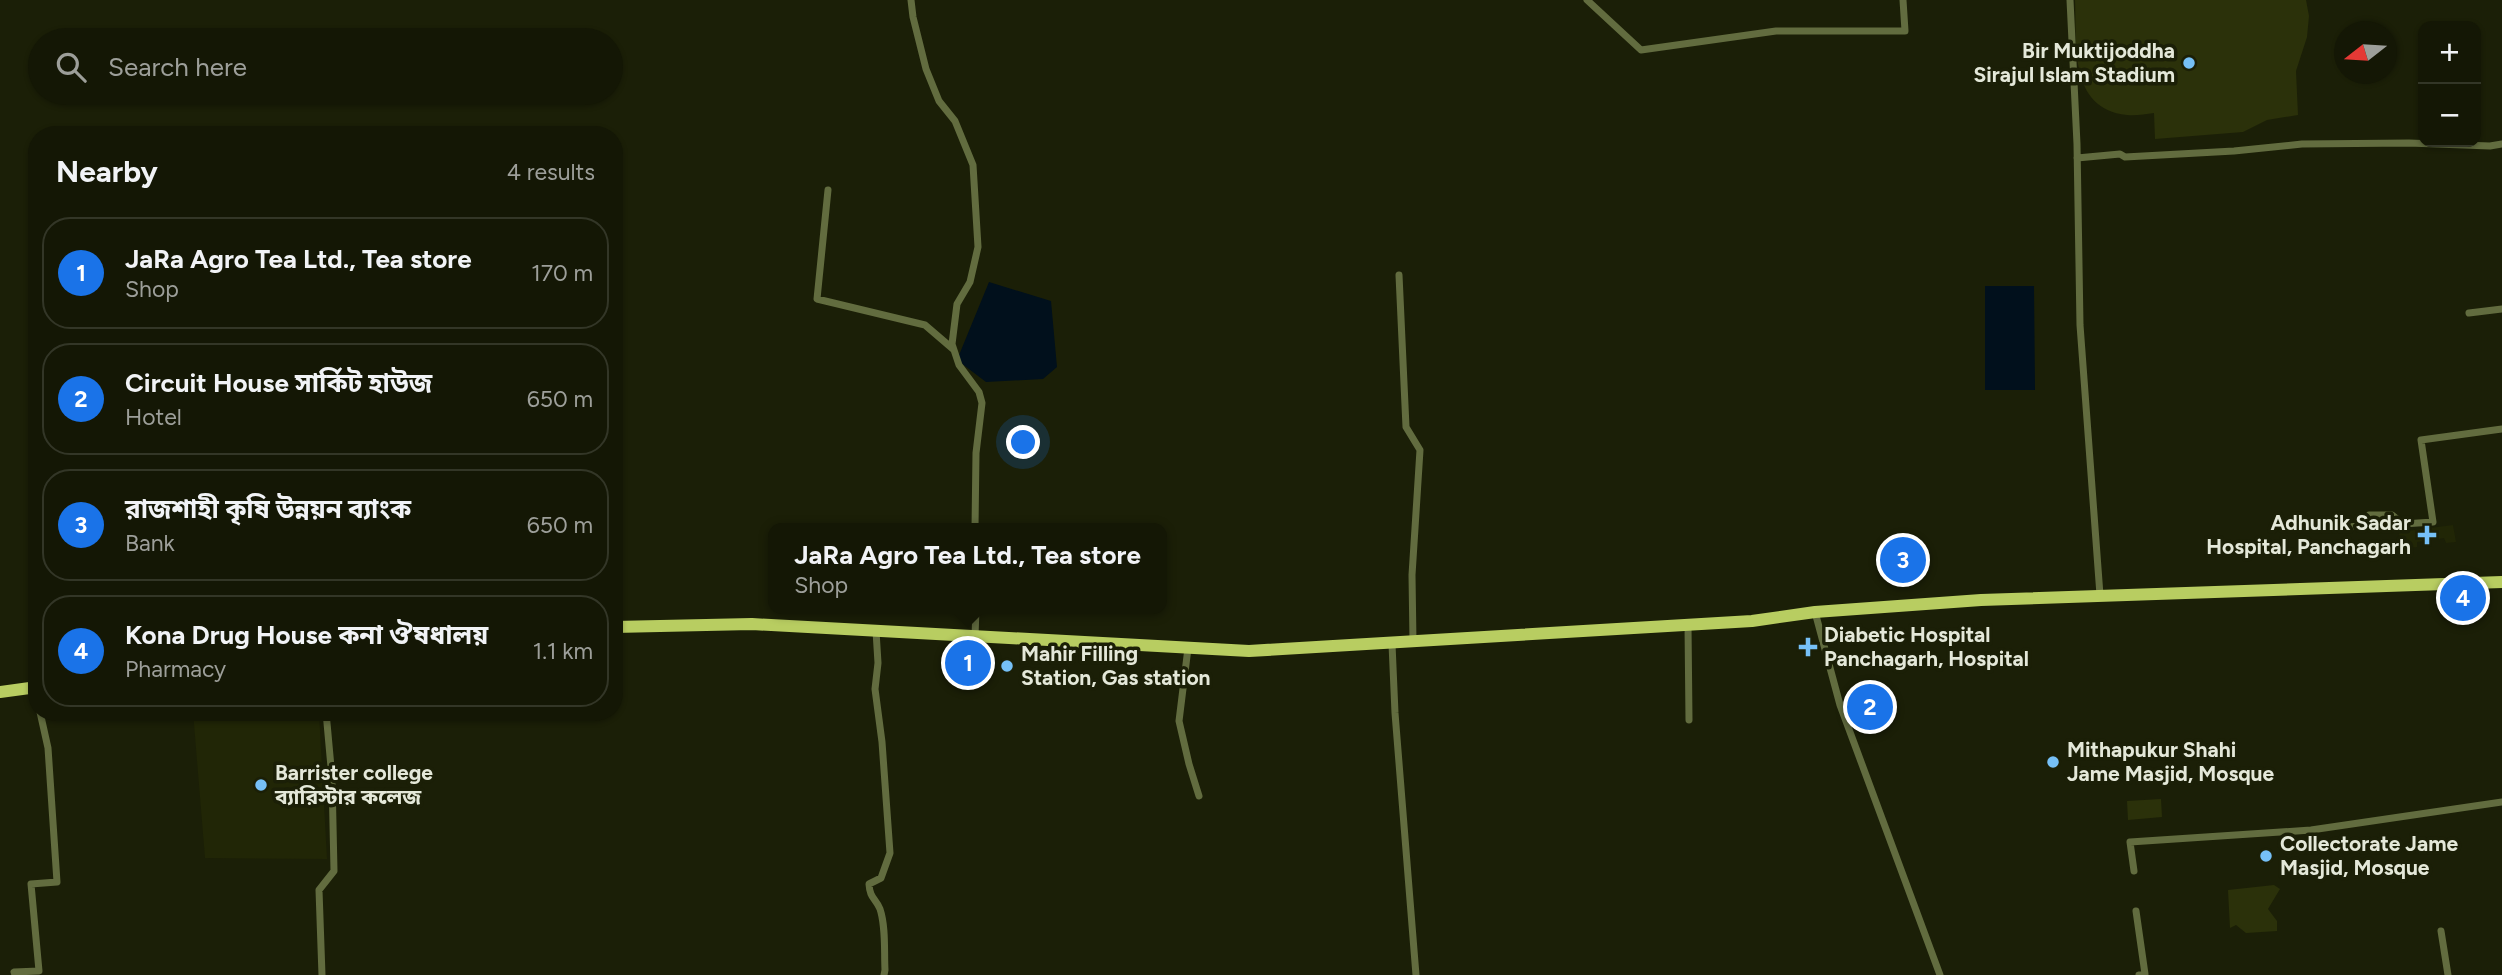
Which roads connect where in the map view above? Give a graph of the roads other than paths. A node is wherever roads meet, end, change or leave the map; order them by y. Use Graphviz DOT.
graph roads {
  1 [pos="911,0"];
  2 [pos="1587,0"];
  3 [pos="1903,0"];
  4 [pos="2070,0"];
  5 [pos="2502,144"];
  6 [pos="2077,158"];
  7 [pos="828,190"];
  8 [pos="1399,275"];
  9 [pos="2502,309"];
  10 [pos="2469,313"];
  11 [pos="954,349"];
  12 [pos="2502,429"];
  13 [pos="975,523"];
  14 [pos="2349,527"];
  15 [pos="2502,582"];
  16 [pos="2100,595"];
  17 [pos="1815,612"];
  18 [pos="976,614"];
  19 [pos="1688,625"];
  20 [pos="623,627"];
  21 [pos="876,631"];
  22 [pos="975,636"];
  23 [pos="1413,642"];
  24 [pos="1392,643"];
  25 [pos="1188,648"];
  26 [pos="28,690"];
  27 [pos="0,692"];
  28 [pos="1689,720"];
  29 [pos="42,721"];
  30 [pos="327,721"];
  31 [pos="1199,796"];
  32 [pos="2502,802"];
  33 [pos="2134,871"];
  34 [pos="2136,911"];
  35 [pos="2441,931"];
  36 [pos="15,975"];
  37 [pos="322,975"];
  38 [pos="884,975"];
  39 [pos="1416,975"];
  40 [pos="1940,975"];
  41 [pos="2139,975"];
  42 [pos="2448,975"];
  1 -- 11 [label="street"];
  2 -- 3 [label="street"];
  4 -- 6 [label="street"];
  5 -- 6 [label="street"];
  6 -- 16 [label="street"];
  7 -- 11 [label="street"];
  8 -- 23 [label="street"];
  9 -- 10 [label="street"];
  11 -- 13 [label="street"];
  12 -- 14 [label="street"];
  15 -- 16 [label="highway"];
  16 -- 17 [label="highway"];
  17 -- 19 [label="highway"];
  17 -- 40 [label="street"];
  18 -- 22 [label="street"];
  19 -- 23 [label="highway"];
  19 -- 28 [label="street"];
  20 -- 21 [label="highway"];
  21 -- 22 [label="highway"];
  21 -- 38 [label="street"];
  22 -- 25 [label="highway"];
  23 -- 24 [label="highway"];
  24 -- 25 [label="highway"];
  24 -- 39 [label="street"];
  25 -- 31 [label="street"];
  26 -- 27 [label="highway"];
  29 -- 36 [label="street"];
  30 -- 37 [label="street"];
  32 -- 33 [label="street"];
  34 -- 41 [label="street"];
  35 -- 42 [label="street"];
}
